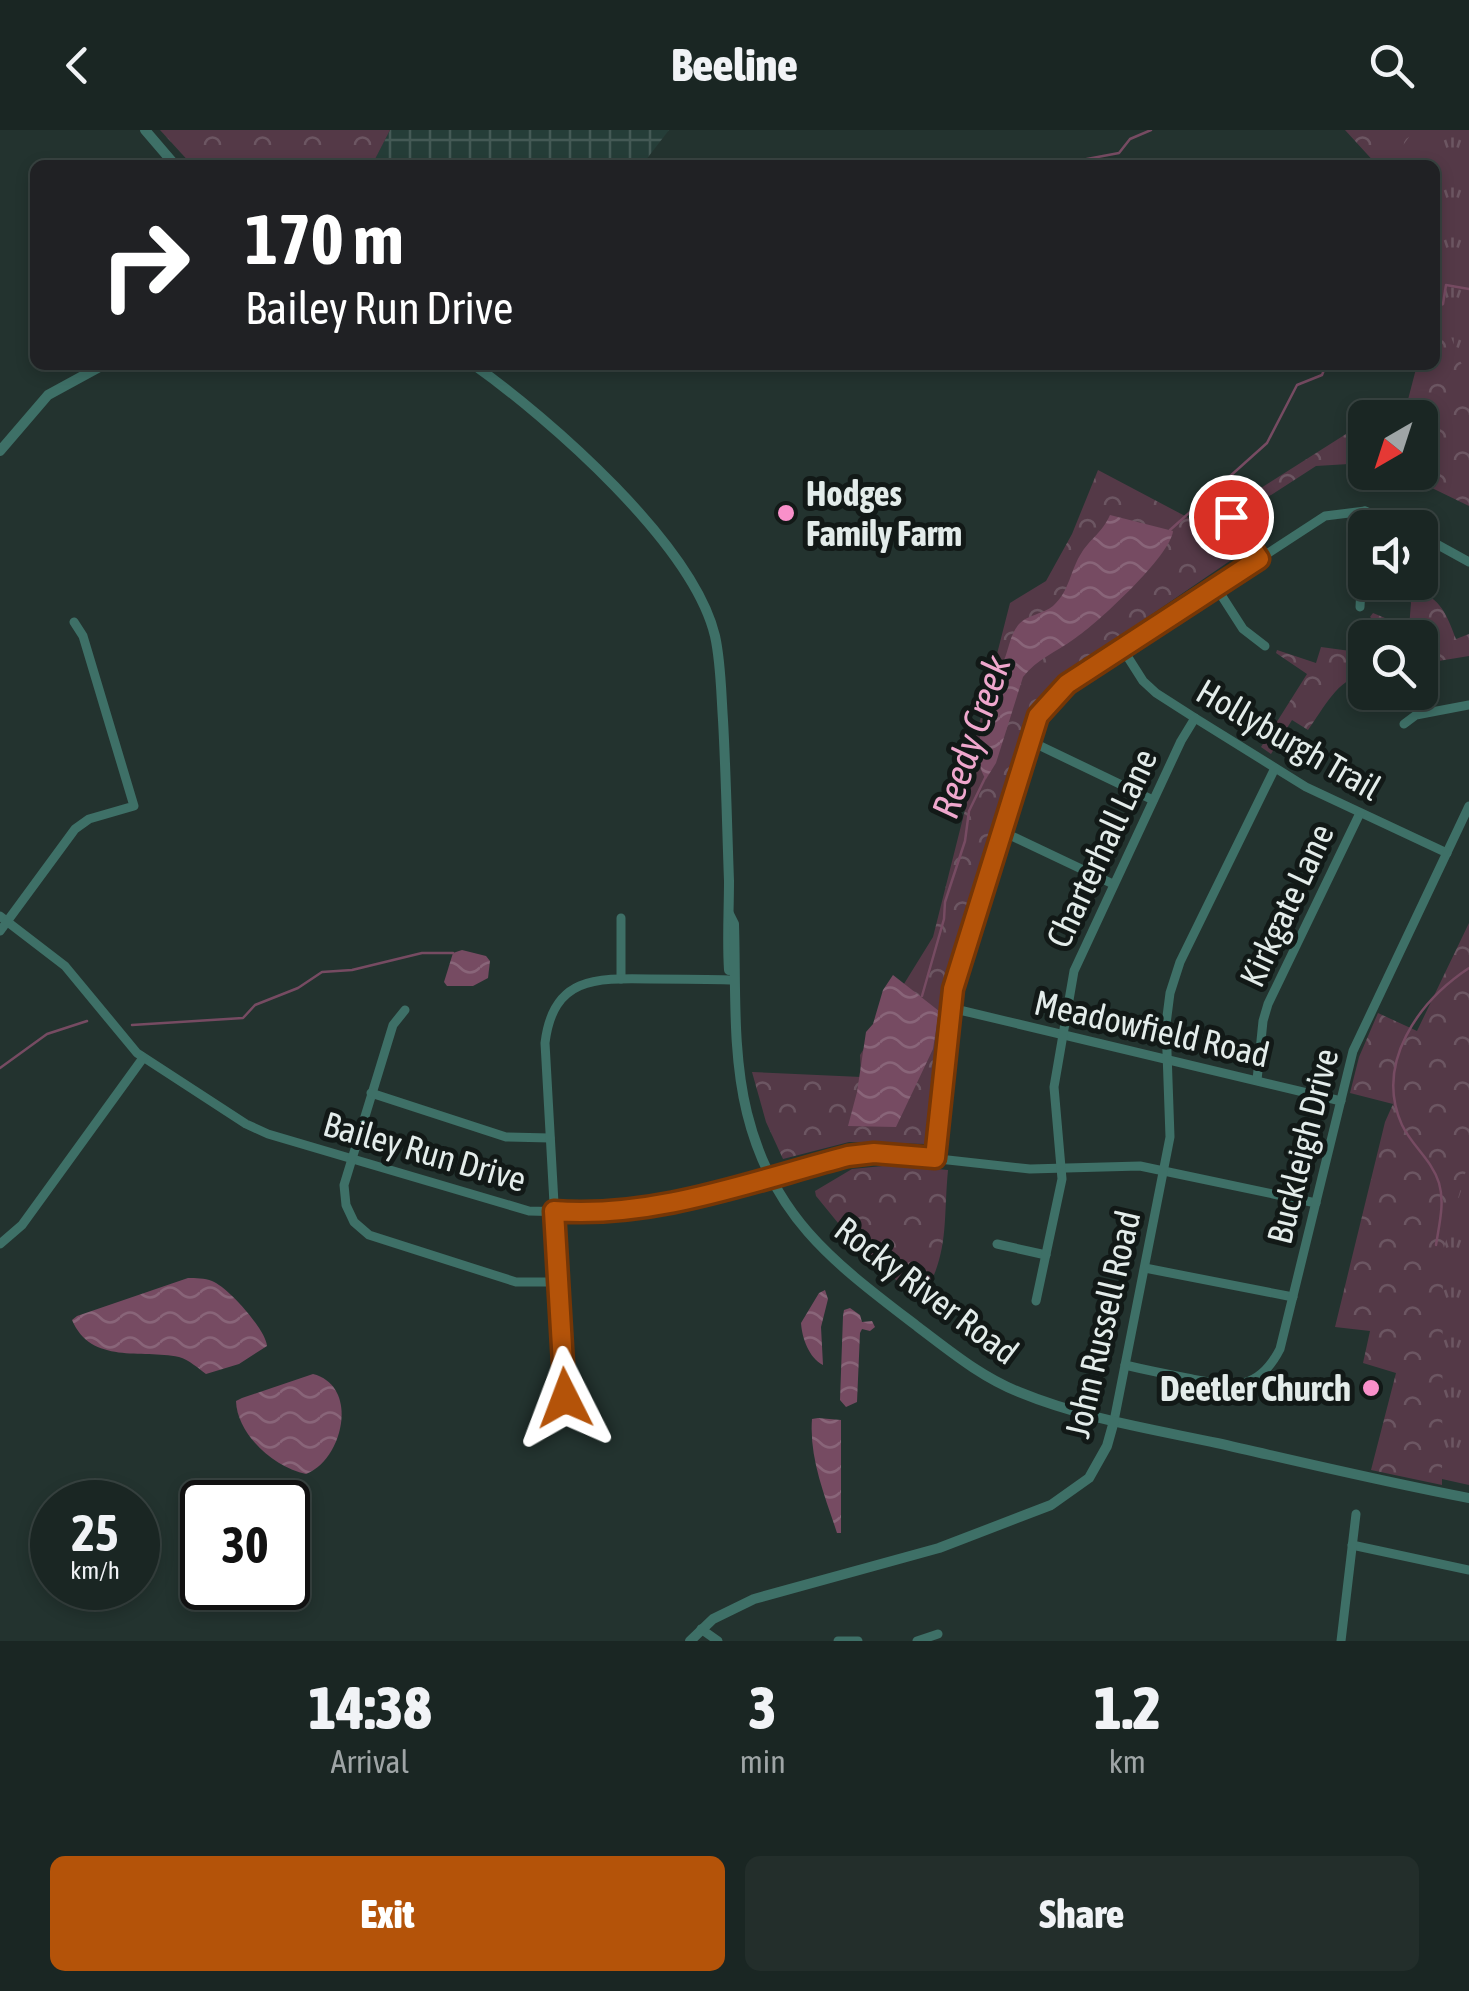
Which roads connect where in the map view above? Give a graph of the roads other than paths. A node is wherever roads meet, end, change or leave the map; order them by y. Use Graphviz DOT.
graph roads {
  1 [pos="145,130"];
  2 [pos="171,160"];
  3 [pos="95,370"];
  4 [pos="480,370"];
  5 [pos="0,451"];
  6 [pos="1348,513"];
  7 [pos="1231,517"];
  8 [pos="1438,544"];
  9 [pos="1259,559"];
  10 [pos="1469,562"];
  11 [pos="1216,587"];
  12 [pos="1360,600"];
  13 [pos="1360,608"];
  14 [pos="74,622"];
  15 [pos="1265,646"];
  16 [pos="1122,648"];
  17 [pos="1469,705"];
  18 [pos="1195,718"];
  19 [pos="1404,724"];
  20 [pos="1030,741"];
  21 [pos="1275,768"];
  22 [pos="1153,800"];
  23 [pos="1469,806"];
  24 [pos="1360,813"];
  25 [pos="1001,831"];
  26 [pos="1446,854"];
  27 [pos="1113,884"];
  28 [pos="729,914"];
  29 [pos="4,918"];
  30 [pos="621,918"];
  31 [pos="0,931"];
  32 [pos="620,979"];
  33 [pos="730,980"];
  34 [pos="951,1008"];
  35 [pos="404,1010"];
  36 [pos="736,1020"];
  37 [pos="1064,1036"];
  38 [pos="143,1058"];
  39 [pos="1168,1060"];
  40 [pos="1257,1080"];
  41 [pos="372,1093"];
  42 [pos="1340,1101"];
  43 [pos="550,1138"];
  44 [pos="935,1158"];
  45 [pos="352,1159"];
  46 [pos="1062,1168"];
  47 [pos="1164,1170"];
  48 [pos="772,1178"];
  49 [pos="1316,1203"];
  50 [pos="554,1211"];
  51 [pos="0,1244"];
  52 [pos="996,1244"];
  53 [pos="1046,1255"];
  54 [pos="1144,1268"];
  55 [pos="558,1282"];
  56 [pos="1293,1298"];
  57 [pos="1036,1300"];
  58 [pos="1125,1365"];
  59 [pos="560,1413"];
  60 [pos="1114,1420"];
  61 [pos="1469,1498"];
  62 [pos="1356,1514"];
  63 [pos="1352,1546"];
  64 [pos="1469,1570"];
  65 [pos="701,1629"];
  66 [pos="938,1634"];
  67 [pos="690,1641"];
  68 [pos="707,1641"];
  69 [pos="718,1641"];
  70 [pos="838,1641"];
  71 [pos="858,1641"];
  72 [pos="917,1641"];
  73 [pos="1341,1641"];
  1 -- 2 [label="street"];
  3 -- 5 [label="street"];
  4 -- 28 [label="street, Rocky River Road"];
  6 -- 9 [label="street"];
  7 -- 9 [label="street"];
  8 -- 10 [label="street"];
  9 -- 11 [label="street"];
  11 -- 15 [label="street"];
  11 -- 16 [label="street"];
  12 -- 13 [label="street"];
  14 -- 29 [label="street"];
  16 -- 18 [label="street, Hollyburgh Trail"];
  16 -- 20 [label="street"];
  17 -- 19 [label="street"];
  18 -- 21 [label="street, Hollyburgh Trail"];
  18 -- 22 [label="street, Charterhall Lane"];
  20 -- 22 [label="street"];
  20 -- 25 [label="street"];
  21 -- 24 [label="street, Hollyburgh Trail"];
  21 -- 39 [label="street, John Russell Road"];
  22 -- 27 [label="street, Charterhall Lane"];
  23 -- 26 [label="street, Buckleigh Drive"];
  24 -- 26 [label="street, Hollyburgh Trail"];
  24 -- 40 [label="street, Kirkgate Lane"];
  25 -- 27 [label="street"];
  25 -- 34 [label="street"];
  26 -- 42 [label="street, Buckleigh Drive"];
  27 -- 37 [label="street, Charterhall Lane"];
  28 -- 33 [label="street, Rocky River Road"];
  28 -- 36 [label="street, Rocky River Road"];
  29 -- 31 [label="street"];
  29 -- 38 [label="street, Bailey Run Drive"];
  30 -- 32 [label="street"];
  32 -- 33 [label="street"];
  32 -- 43 [label="street"];
  33 -- 36 [label="street, Rocky River Road"];
  34 -- 37 [label="street, Meadowfield Road"];
  34 -- 44 [label="street"];
  35 -- 41 [label="street"];
  36 -- 48 [label="street, Rocky River Road"];
  37 -- 39 [label="street, Meadowfield Road"];
  37 -- 46 [label="street, Charterhall Lane"];
  38 -- 45 [label="street, Bailey Run Drive"];
  38 -- 51 [label="street"];
  39 -- 40 [label="street, Meadowfield Road"];
  39 -- 47 [label="street, John Russell Road"];
  40 -- 42 [label="street, Meadowfield Road"];
  41 -- 43 [label="street"];
  41 -- 45 [label="street"];
  42 -- 49 [label="street, Buckleigh Drive"];
  43 -- 50 [label="street"];
  44 -- 46 [label="street, Bailey Run Drive"];
  44 -- 48 [label="street, Bailey Run Drive"];
  45 -- 50 [label="street, Bailey Run Drive"];
  45 -- 55 [label="street"];
  46 -- 47 [label="street, Bailey Run Drive"];
  46 -- 53 [label="street, Charterhall Lane"];
  47 -- 49 [label="street, Bailey Run Drive"];
  47 -- 54 [label="street, John Russell Road"];
  48 -- 50 [label="street, Bailey Run Drive"];
  48 -- 60 [label="street, Rocky River Road"];
  49 -- 56 [label="street, Buckleigh Drive"];
  50 -- 55 [label="street"];
  52 -- 53 [label="street"];
  53 -- 57 [label="street, Charterhall Lane"];
  54 -- 56 [label="street"];
  54 -- 58 [label="street, John Russell Road"];
  55 -- 59 [label="street"];
  56 -- 58 [label="street, Buckleigh Drive"];
  58 -- 60 [label="street, John Russell Road"];
  60 -- 61 [label="street, Rocky River Road"];
  60 -- 65 [label="street, John Russell Road"];
  62 -- 63 [label="street"];
  63 -- 64 [label="street"];
  63 -- 73 [label="street"];
  65 -- 67 [label="street, John Russell Road"];
  65 -- 68 [label="street"];
  65 -- 69 [label="street"];
  66 -- 72 [label="street"];
  70 -- 71 [label="street"];
}
